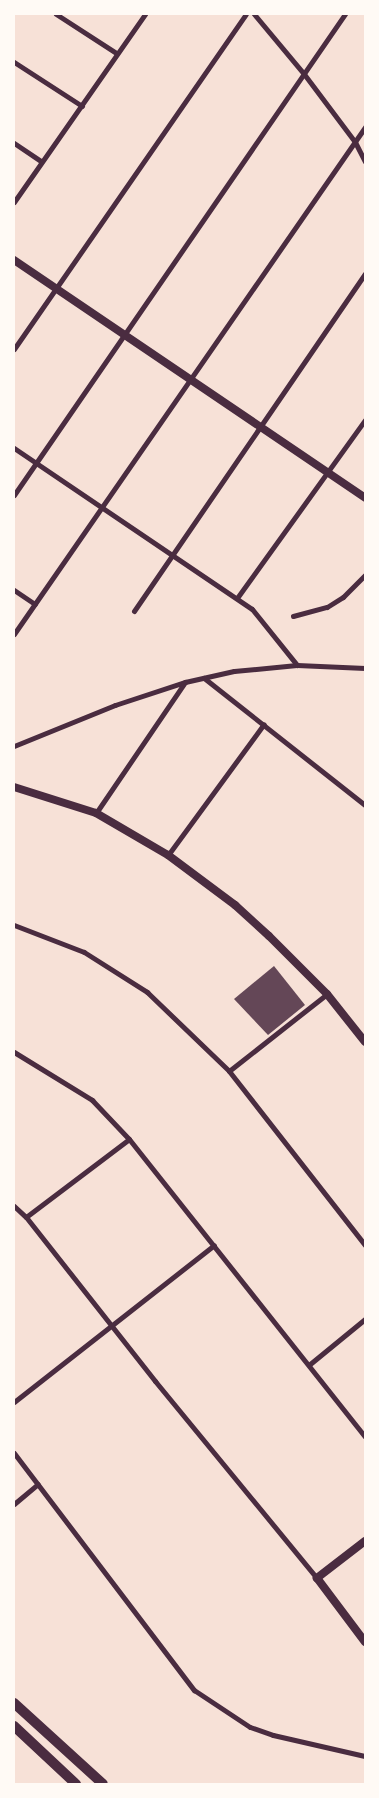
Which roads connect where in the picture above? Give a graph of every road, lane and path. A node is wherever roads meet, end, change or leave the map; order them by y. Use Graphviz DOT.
graph roads {
  1 [pos="56,14"];
  2 [pos="145,14"];
  3 [pos="246,14"];
  4 [pos="254,14"];
  5 [pos="345,14"];
  6 [pos="116,53"];
  7 [pos="14,62"];
  8 [pos="304,74"];
  9 [pos="82,106"];
  10 [pos="365,127"];
  11 [pos="355,142"];
  12 [pos="14,143"];
  13 [pos="41,161"];
  14 [pos="365,162"];
  15 [pos="14,202"];
  16 [pos="14,260"];
  17 [pos="365,274"];
  18 [pos="56,290"];
  19 [pos="122,337"];
  20 [pos="14,349"];
  21 [pos="191,382"];
  22 [pos="365,420"];
  23 [pos="259,425"];
  24 [pos="14,448"];
  25 [pos="37,463"];
  26 [pos="327,470"];
  27 [pos="14,495"];
  28 [pos="365,498"];
  29 [pos="102,508"];
  30 [pos="173,556"];
  31 [pos="365,575"];
  32 [pos="14,590"];
  33 [pos="237,598"];
  34 [pos="35,604"];
  35 [pos="134,611"];
  36 [pos="292,616"];
  37 [pos="14,634"];
  38 [pos="297,665"];
  39 [pos="365,668"];
  40 [pos="204,678"];
  41 [pos="185,682"];
  42 [pos="264,724"];
  43 [pos="14,746"];
  44 [pos="14,787"];
  45 [pos="365,805"];
  46 [pos="96,813"];
  47 [pos="168,855"];
  48 [pos="14,925"];
  49 [pos="327,994"];
  50 [pos="364,1037"];
  51 [pos="14,1052"];
  52 [pos="229,1071"];
  53 [pos="129,1139"];
  54 [pos="14,1206"];
  55 [pos="26,1217"];
  56 [pos="214,1245"];
  57 [pos="365,1245"];
  58 [pos="365,1319"];
  59 [pos="111,1326"];
  60 [pos="310,1364"];
  61 [pos="14,1402"];
  62 [pos="365,1436"];
  63 [pos="14,1453"];
  64 [pos="38,1484"];
  65 [pos="14,1504"];
  66 [pos="365,1541"];
  67 [pos="318,1578"];
  68 [pos="365,1642"];
  69 [pos="14,1703"];
  70 [pos="14,1726"];
  71 [pos="365,1756"];
  72 [pos="76,1784"];
  73 [pos="103,1784"];
  1 -- 6 [label="street"];
  2 -- 6 [label="street"];
  3 -- 18 [label="street"];
  4 -- 8 [label="street"];
  5 -- 8 [label="street"];
  6 -- 9 [label="street"];
  7 -- 9 [label="street"];
  8 -- 11 [label="street"];
  8 -- 19 [label="street"];
  9 -- 13 [label="street"];
  10 -- 11 [label="street"];
  11 -- 14 [label="street"];
  11 -- 21 [label="street"];
  12 -- 13 [label="street"];
  13 -- 15 [label="street"];
  16 -- 18 [label="street"];
  17 -- 23 [label="street"];
  18 -- 19 [label="street"];
  18 -- 20 [label="street"];
  19 -- 21 [label="street"];
  19 -- 25 [label="street"];
  21 -- 23 [label="street"];
  21 -- 29 [label="street"];
  22 -- 26 [label="street"];
  23 -- 26 [label="street"];
  23 -- 30 [label="street"];
  24 -- 25 [label="street"];
  25 -- 27 [label="street"];
  25 -- 29 [label="street"];
  26 -- 28 [label="street"];
  26 -- 33 [label="street"];
  29 -- 30 [label="street"];
  29 -- 34 [label="street"];
  30 -- 33 [label="street"];
  30 -- 35 [label="street"];
  31 -- 36 [label="street"];
  32 -- 34 [label="street"];
  33 -- 38 [label="street"];
  34 -- 37 [label="street"];
  38 -- 39 [label="street"];
  38 -- 40 [label="street"];
  40 -- 41 [label="street"];
  40 -- 42 [label="street"];
  41 -- 43 [label="street"];
  41 -- 46 [label="street"];
  42 -- 45 [label="street"];
  42 -- 47 [label="street"];
  44 -- 46 [label="street"];
  46 -- 47 [label="street"];
  47 -- 49 [label="street"];
  48 -- 52 [label="street"];
  49 -- 50 [label="street"];
  49 -- 52 [label="street"];
  51 -- 53 [label="street"];
  52 -- 57 [label="street"];
  53 -- 55 [label="street"];
  53 -- 56 [label="street"];
  54 -- 55 [label="street"];
  55 -- 59 [label="street"];
  56 -- 59 [label="street"];
  56 -- 60 [label="street"];
  58 -- 60 [label="street"];
  59 -- 61 [label="street"];
  59 -- 67 [label="street"];
  60 -- 62 [label="street"];
  63 -- 64 [label="street"];
  64 -- 65 [label="street"];
  64 -- 71 [label="street"];
  66 -- 67 [label="street"];
  67 -- 68 [label="street"];
  69 -- 73 [label="main road"];
  70 -- 72 [label="main road"];
}
